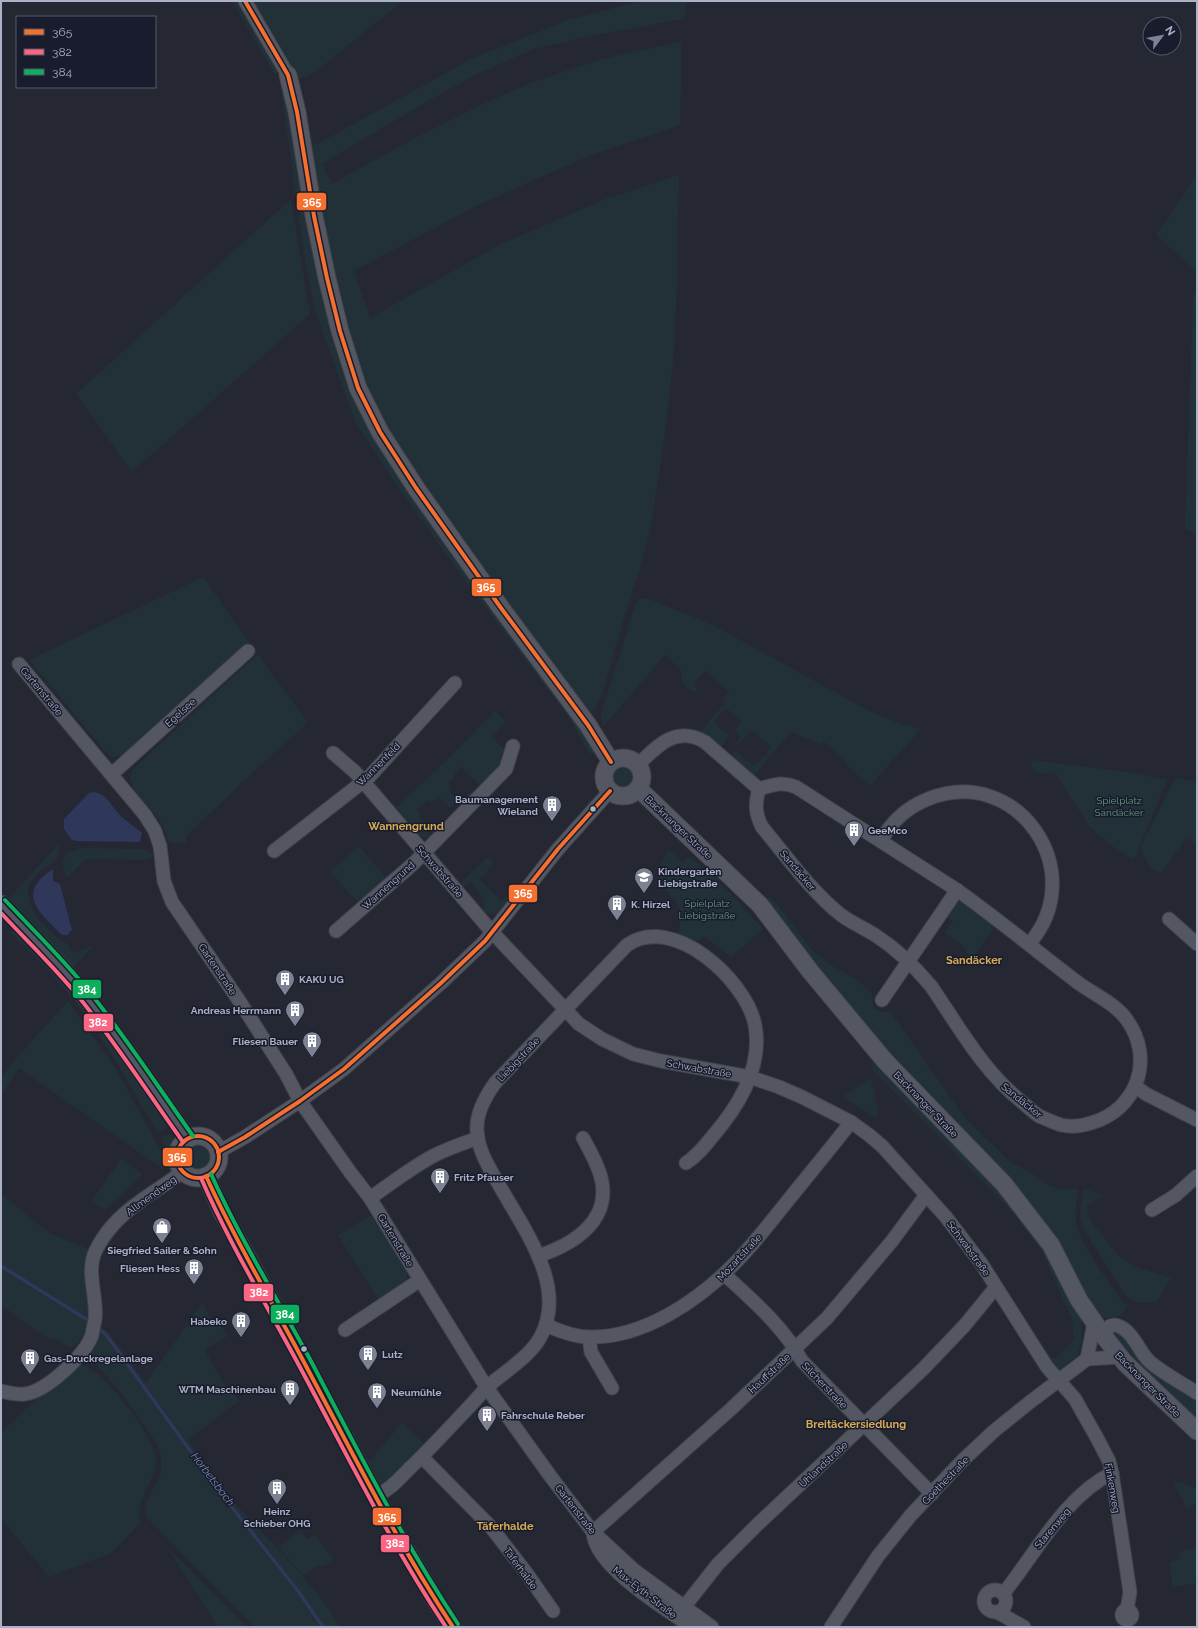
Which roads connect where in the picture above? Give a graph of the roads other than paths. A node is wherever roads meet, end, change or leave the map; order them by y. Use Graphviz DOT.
graph roads {
  1 [pos="245,1"];
  2 [pos="288,75"];
  3 [pos="248,651"];
  4 [pos="19,664"];
  5 [pos="455,683"];
  6 [pos="513,746"];
  7 [pos="333,754"];
  8 [pos="612,762"];
  9 [pos="638,765"];
  10 [pos="112,774"];
  11 [pos="362,782"];
  12 [pos="638,788"];
  13 [pos="759,789"];
  14 [pos="610,791"];
  15 [pos="881,841"];
  16 [pos="274,851"];
  17 [pos="423,853"];
  18 [pos="957,890"];
  19 [pos="1,904"];
  20 [pos="1169,919"];
  21 [pos="336,931"];
  22 [pos="492,932"];
  23 [pos="1029,944"];
  24 [pos="1197,944"];
  25 [pos="909,961"];
  26 [pos="882,1000"];
  27 [pos="565,1009"];
  28 [pos="750,1077"];
  29 [pos="1135,1086"];
  30 [pos="300,1101"];
  31 [pos="1197,1120"];
  32 [pos="851,1122"];
  33 [pos="478,1138"];
  34 [pos="583,1138"];
  35 [pos="188,1139"];
  36 [pos="218,1152"];
  37 [pos="686,1163"];
  38 [pos="182,1171"];
  39 [pos="206,1176"];
  40 [pos="1197,1176"];
  41 [pos="926,1195"];
  42 [pos="370,1198"];
  43 [pos="1152,1210"];
  44 [pos="538,1256"];
  45 [pos="724,1274"];
  46 [pos="420,1280"];
  47 [pos="996,1287"];
  48 [pos="546,1325"];
  49 [pos="1098,1329"];
  50 [pos="345,1330"];
  51 [pos="589,1337"];
  52 [pos="795,1349"];
  53 [pos="1120,1357"];
  54 [pos="1087,1359"];
  55 [pos="1057,1380"];
  56 [pos="487,1388"];
  57 [pos="612,1388"];
  58 [pos="1,1391"];
  59 [pos="1197,1393"];
  60 [pos="864,1426"];
  61 [pos="1197,1431"];
  62 [pos="422,1457"];
  63 [pos="1112,1473"];
  64 [pos="932,1494"];
  65 [pos="376,1496"];
  66 [pos="593,1532"];
  67 [pos="1003,1594"];
  68 [pos="684,1607"];
  69 [pos="553,1610"];
  70 [pos="1127,1610"];
  71 [pos="997,1612"];
  72 [pos="453,1627"];
  73 [pos="692,1627"];
  74 [pos="712,1627"];
  75 [pos="831,1627"];
  76 [pos="1024,1627"];
  1 -- 2 [label="street"];
  2 -- 8 [label="street"];
  3 -- 10 [label="street, Egelsee"];
  4 -- 10 [label="street, Gartenstraße"];
  5 -- 11 [label="street, Wannenfeld"];
  6 -- 17 [label="street, Wannengrund"];
  7 -- 11 [label="street, Schwabstraße"];
  8 -- 9 [label="street"];
  8 -- 14 [label="street"];
  9 -- 12 [label="street"];
  9 -- 13 [label="street"];
  10 -- 30 [label="street, Gartenstraße"];
  11 -- 16 [label="street, Wannenfeld"];
  11 -- 17 [label="street, Schwabstraße"];
  12 -- 14 [label="street"];
  12 -- 49 [label="street, Backnanger Straße"];
  13 -- 15 [label="street, Sandäcker"];
  13 -- 25 [label="street, Sandäcker"];
  14 -- 22 [label="street"];
  15 -- 18 [label="street, Sandäcker"];
  15 -- 23 [label="street"];
  17 -- 21 [label="street, Wannengrund"];
  17 -- 22 [label="street, Schwabstraße"];
  18 -- 23 [label="street, Sandäcker"];
  18 -- 25 [label="street"];
  19 -- 35 [label="street"];
  20 -- 24 [label="street"];
  22 -- 27 [label="street, Schwabstraße"];
  22 -- 30 [label="street"];
  23 -- 29 [label="street, Sandäcker"];
  25 -- 26 [label="street"];
  25 -- 29 [label="street, Sandäcker"];
  27 -- 28 [label="street, Schwabstraße"];
  27 -- 28 [label="street, Liebigstraße"];
  27 -- 33 [label="street, Liebigstraße"];
  28 -- 32 [label="street, Schwabstraße"];
  28 -- 37 [label="street, Liebigstraße"];
  29 -- 31 [label="street"];
  30 -- 36 [label="street"];
  30 -- 42 [label="street, Gartenstraße"];
  32 -- 41 [label="street, Schwabstraße"];
  32 -- 45 [label="street, Mozartstraße"];
  33 -- 42 [label="street"];
  33 -- 44 [label="street, Liebigstraße"];
  34 -- 44 [label="street"];
  35 -- 36 [label="street"];
  35 -- 38 [label="street"];
  36 -- 39 [label="street"];
  38 -- 39 [label="street"];
  38 -- 58 [label="street, Allmendweg"];
  39 -- 65 [label="street"];
  40 -- 43 [label="street"];
  41 -- 47 [label="street, Schwabstraße"];
  41 -- 52 [label="street, Hauffstraße"];
  42 -- 46 [label="street, Gartenstraße"];
  44 -- 48 [label="street, Liebigstraße"];
  45 -- 51 [label="street, Mozartstraße"];
  45 -- 52 [label="street, Silcherstraße"];
  46 -- 50 [label="street"];
  46 -- 56 [label="street, Gartenstraße"];
  47 -- 55 [label="street, Schwabstraße"];
  47 -- 60 [label="street, Uhlandstraße"];
  48 -- 51 [label="street, Mozartstraße"];
  48 -- 56 [label="street, Liebigstraße"];
  49 -- 53 [label="street, Backnanger Straße"];
  49 -- 54 [label="street"];
  49 -- 59 [label="street"];
  51 -- 57 [label="street"];
  52 -- 60 [label="street, Silcherstraße"];
  52 -- 66 [label="street, Hauffstraße"];
  53 -- 54 [label="street"];
  53 -- 61 [label="street, Backnanger Straße"];
  54 -- 55 [label="street, Goethestraße"];
  55 -- 63 [label="street, Finkenweg"];
  55 -- 64 [label="street, Goethestraße"];
  56 -- 62 [label="street"];
  56 -- 66 [label="street, Gartenstraße"];
  60 -- 64 [label="street, Silcherstraße"];
  60 -- 68 [label="street, Uhlandstraße"];
  62 -- 65 [label="street"];
  62 -- 69 [label="street, Täferhalde"];
  63 -- 67 [label="street, Starenweg"];
  63 -- 70 [label="street, Finkenweg"];
  64 -- 75 [label="street, Goethestraße"];
  65 -- 72 [label="street"];
  66 -- 68 [label="street, Gartenstraße"];
  66 -- 73 [label="street, Max-Eyth-Straße"];
  67 -- 71 [label="street, Starenweg"];
  67 -- 71 [label="street"];
  68 -- 74 [label="street, Gartenstraße"];
  71 -- 76 [label="street"];
}
